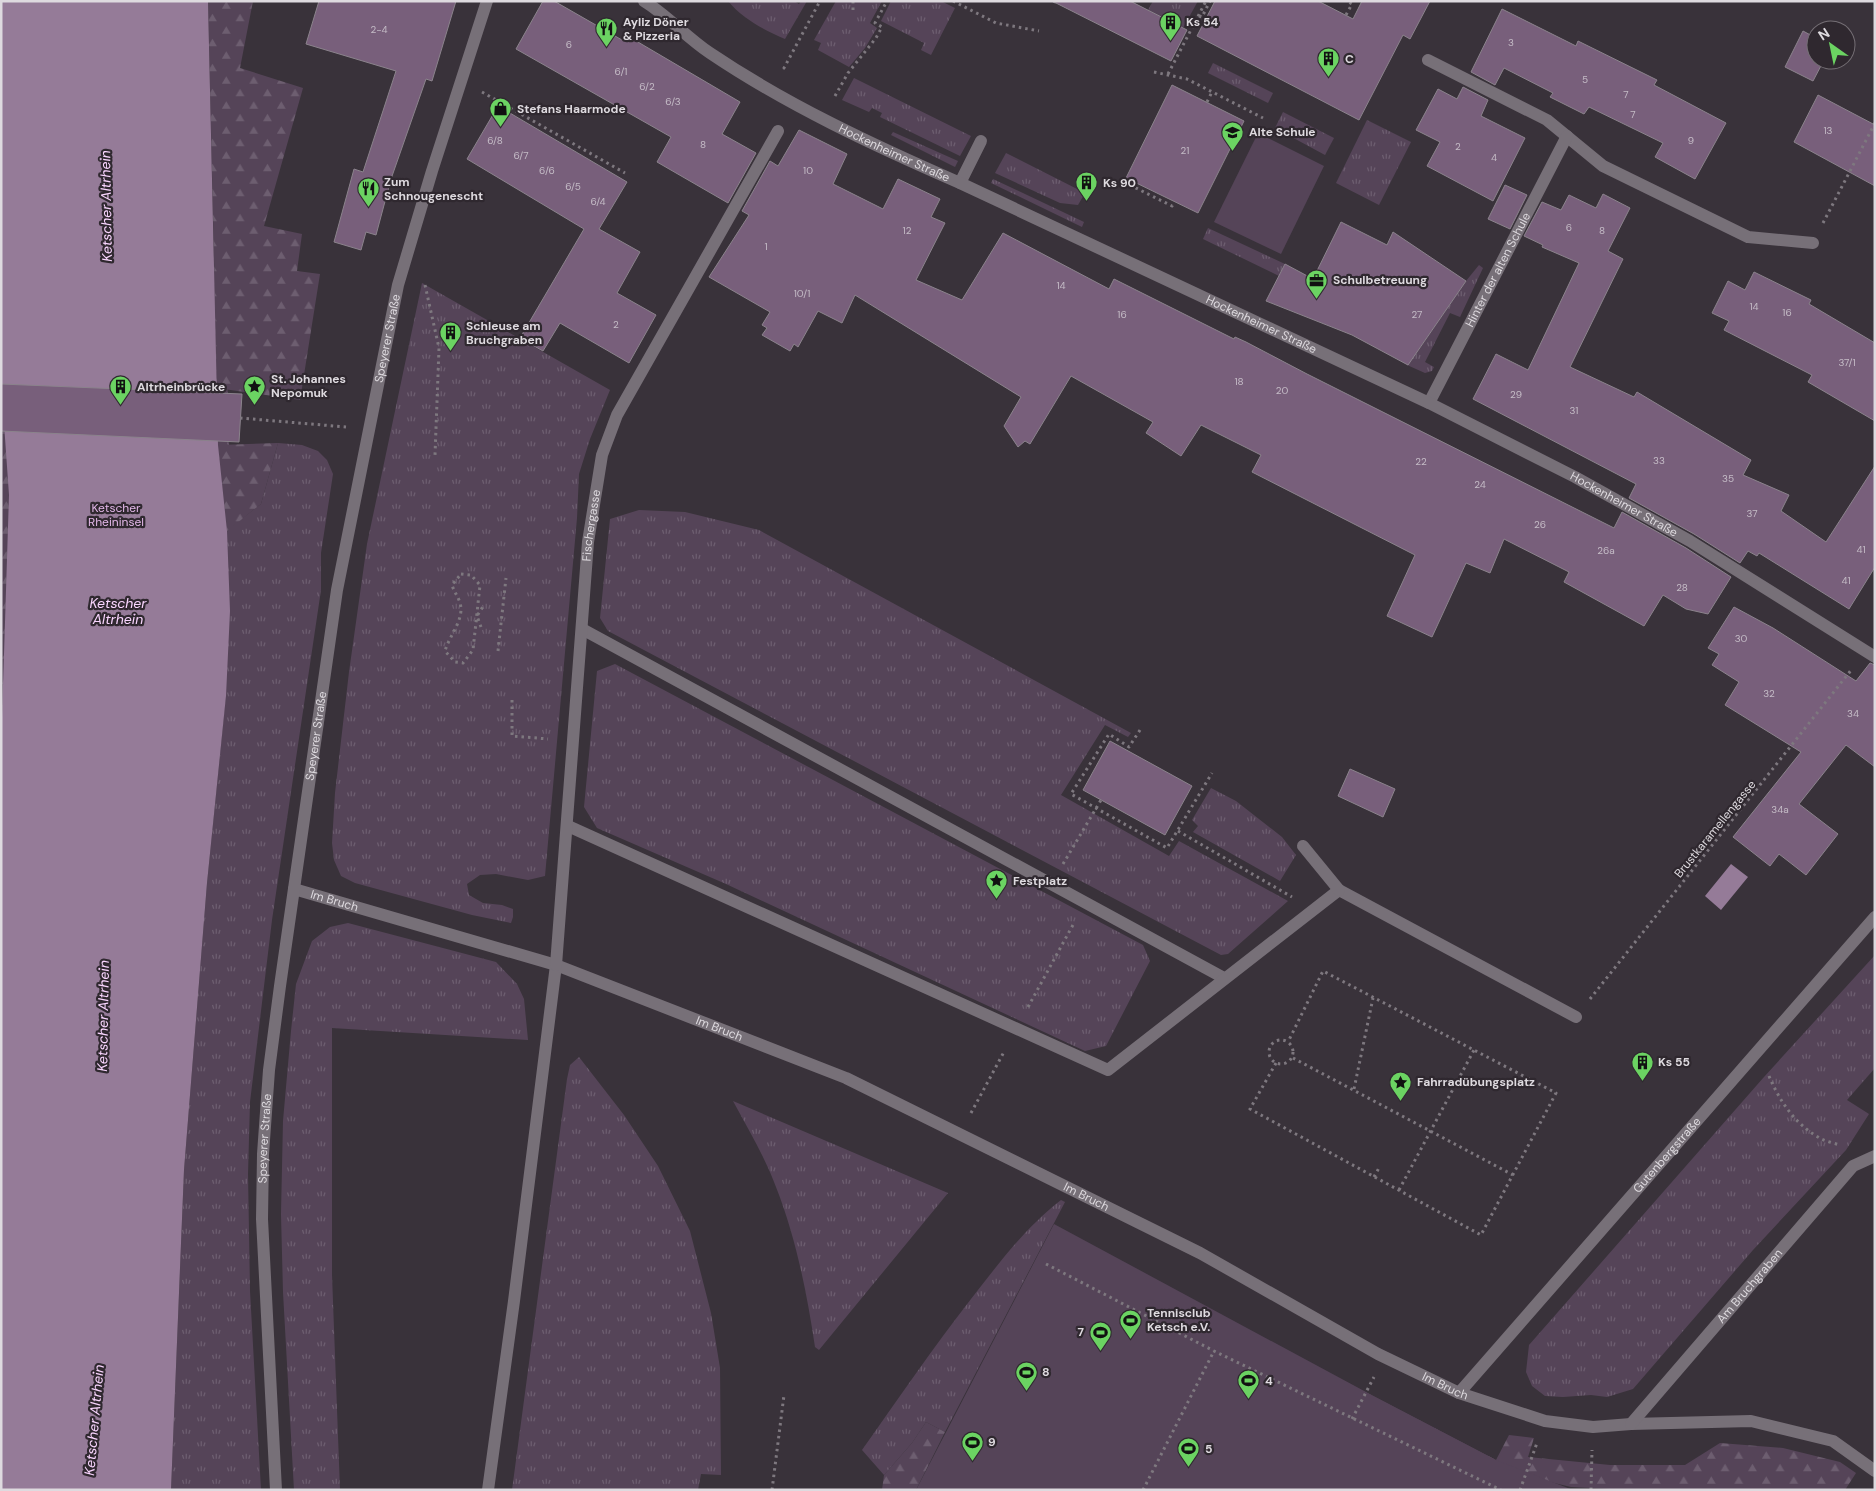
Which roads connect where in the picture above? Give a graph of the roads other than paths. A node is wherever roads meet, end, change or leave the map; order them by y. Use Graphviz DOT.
graph roads {
  1 [pos="487,1"];
  2 [pos="647,2"];
  3 [pos="1428,60"];
  4 [pos="778,131"];
  5 [pos="1567,136"];
  6 [pos="981,141"];
  7 [pos="960,183"];
  8 [pos="1813,243"];
  9 [pos="1429,403"];
  10 [pos="582,629"];
  11 [pos="1871,654"];
  12 [pos="568,826"];
  13 [pos="1303,846"];
  14 [pos="294,889"];
  15 [pos="1339,890"];
  16 [pos="1875,917"];
  17 [pos="556,965"];
  18 [pos="1224,978"];
  19 [pos="1576,1017"];
  20 [pos="1871,1158"];
  21 [pos="1459,1393"];
  22 [pos="1631,1424"];
  23 [pos="1875,1470"];
  24 [pos="276,1490"];
  25 [pos="488,1490"];
  1 -- 14 [label="street, Speyerer Straße"];
  2 -- 7 [label="street, Hockenheimer Straße"];
  3 -- 5 [label="street"];
  4 -- 10 [label="street, Fischergasse"];
  5 -- 8 [label="street"];
  5 -- 9 [label="street, Hinter der alten Schule"];
  6 -- 7 [label="street"];
  7 -- 9 [label="street, Hockenheimer Straße"];
  9 -- 11 [label="street, Hockenheimer Straße"];
  10 -- 12 [label="street, Fischergasse"];
  10 -- 18 [label="street"];
  12 -- 17 [label="street, Fischergasse"];
  12 -- 18 [label="street"];
  13 -- 15 [label="street"];
  14 -- 17 [label="street, Im Bruch"];
  14 -- 24 [label="street, Speyerer Straße"];
  15 -- 18 [label="street"];
  15 -- 19 [label="street"];
  16 -- 21 [label="street, Gutenbergstraße"];
  17 -- 21 [label="street, Im Bruch"];
  17 -- 25 [label="street, Fischergasse"];
  20 -- 22 [label="street, Am Bruchgraben"];
  21 -- 22 [label="street, Im Bruch"];
  22 -- 23 [label="street, Im Bruch"];
}
